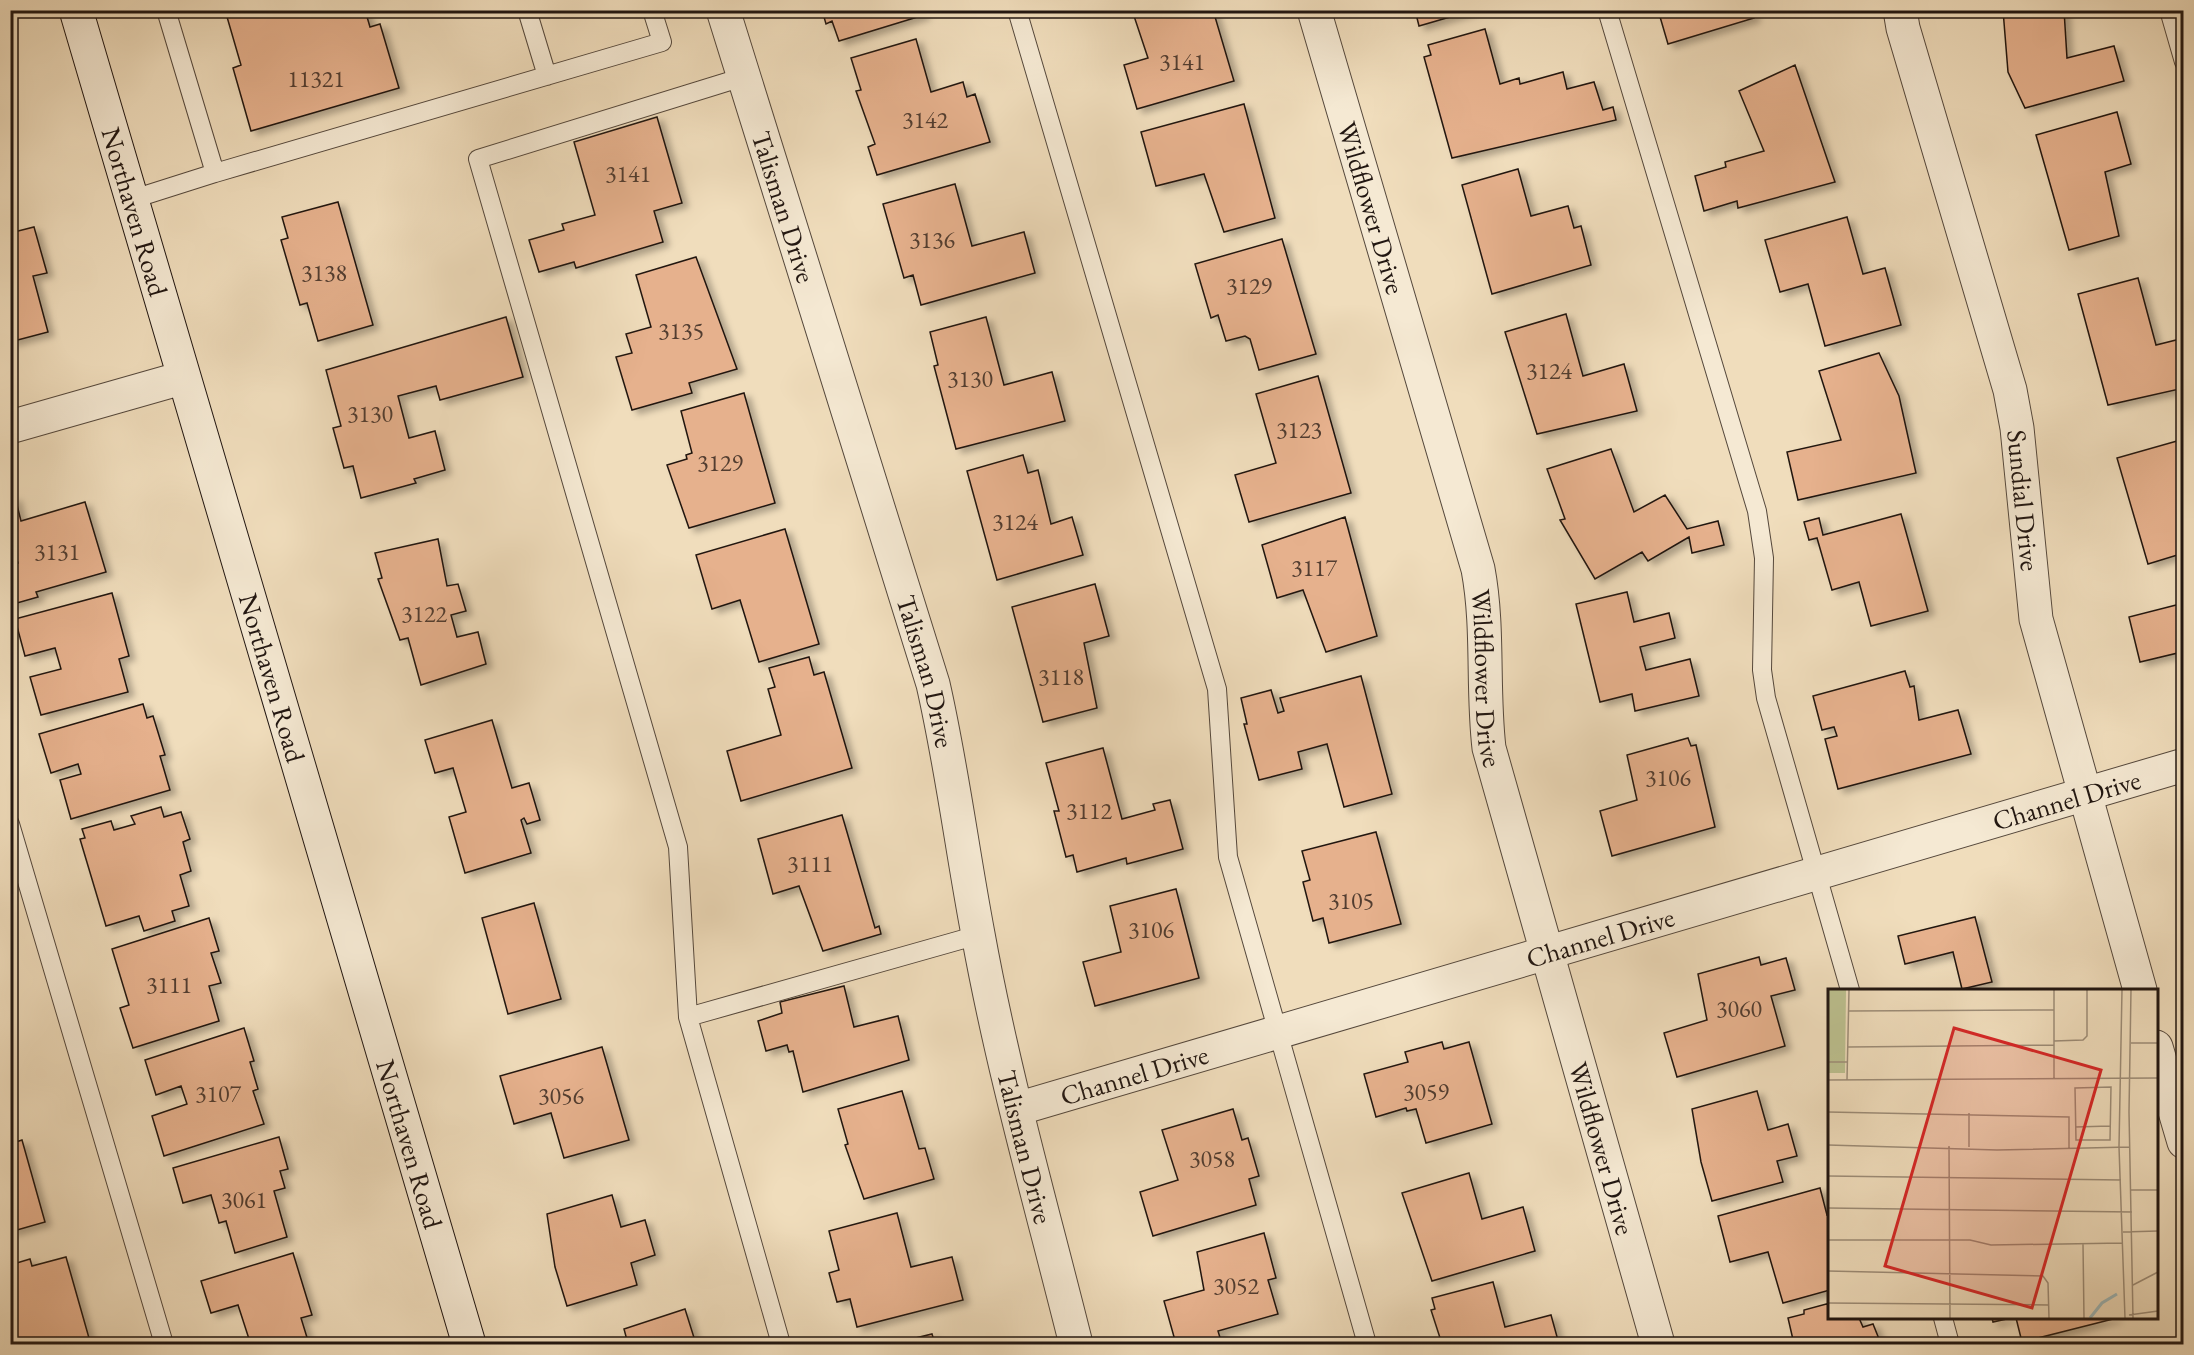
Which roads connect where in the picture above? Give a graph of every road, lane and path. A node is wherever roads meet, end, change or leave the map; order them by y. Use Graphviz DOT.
graph roads {
  1 [pos="75,10"];
  2 [pos="166,10"];
  3 [pos="527,10"];
  4 [pos="652,10"];
  5 [pos="723,10"];
  6 [pos="1017,10"];
  7 [pos="1314,10"];
  8 [pos="1607,10"];
  9 [pos="1900,10"];
  10 [pos="2169,10"];
  11 [pos="2184,62"];
  12 [pos="547,76"];
  13 [pos="743,77"];
  14 [pos="215,173"];
  15 [pos="130,200"];
  16 [pos="182,378"];
  17 [pos="10,427"];
  18 [pos="2184,765"];
  19 [pos="2085,795"];
  20 [pos="10,824"];
  21 [pos="1817,873"];
  22 [pos="978,935"];
  23 [pos="1546,951"];
  24 [pos="1850,989"];
  25 [pos="2140,989"];
  26 [pos="688,1017"];
  27 [pos="1277,1030"];
  28 [pos="2158,1051"];
  29 [pos="1017,1108"];
  30 [pos="2184,1142"];
  31 [pos="1944,1319"];
  32 [pos="164,1344"];
  33 [pos="470,1344"];
  34 [pos="781,1344"];
  35 [pos="1076,1344"];
  36 [pos="1367,1344"];
  37 [pos="1658,1344"];
  38 [pos="1950,1344"];
  1 -- 15 [label="street, Northaven Road"];
  2 -- 14 [label="lane"];
  3 -- 12 [label="lane"];
  4 -- 12 [label="lane"];
  5 -- 13 [label="street, Talisman Drive"];
  6 -- 27 [label="lane"];
  7 -- 23 [label="street, Wildflower Drive"];
  8 -- 21 [label="lane"];
  9 -- 19 [label="street, Sundial Drive"];
  10 -- 11 [label="lane"];
  12 -- 14 [label="lane"];
  13 -- 22 [label="street, Talisman Drive"];
  13 -- 26 [label="lane"];
  14 -- 15 [label="lane"];
  15 -- 16 [label="street, Northaven Road"];
  16 -- 17 [label="street"];
  16 -- 33 [label="street, Northaven Road"];
  18 -- 19 [label="street, Channel Drive"];
  19 -- 21 [label="street, Channel Drive"];
  19 -- 25 [label="street, Sundial Drive"];
  20 -- 32 [label="lane"];
  21 -- 23 [label="street, Channel Drive"];
  21 -- 24 [label="lane"];
  22 -- 26 [label="lane"];
  22 -- 29 [label="street, Talisman Drive"];
  23 -- 27 [label="street, Channel Drive"];
  23 -- 37 [label="street, Wildflower Drive"];
  26 -- 34 [label="lane"];
  27 -- 29 [label="street, Channel Drive"];
  27 -- 36 [label="lane"];
  28 -- 30 [label="street"];
  29 -- 35 [label="street, Talisman Drive"];
  31 -- 38 [label="lane"];
}
